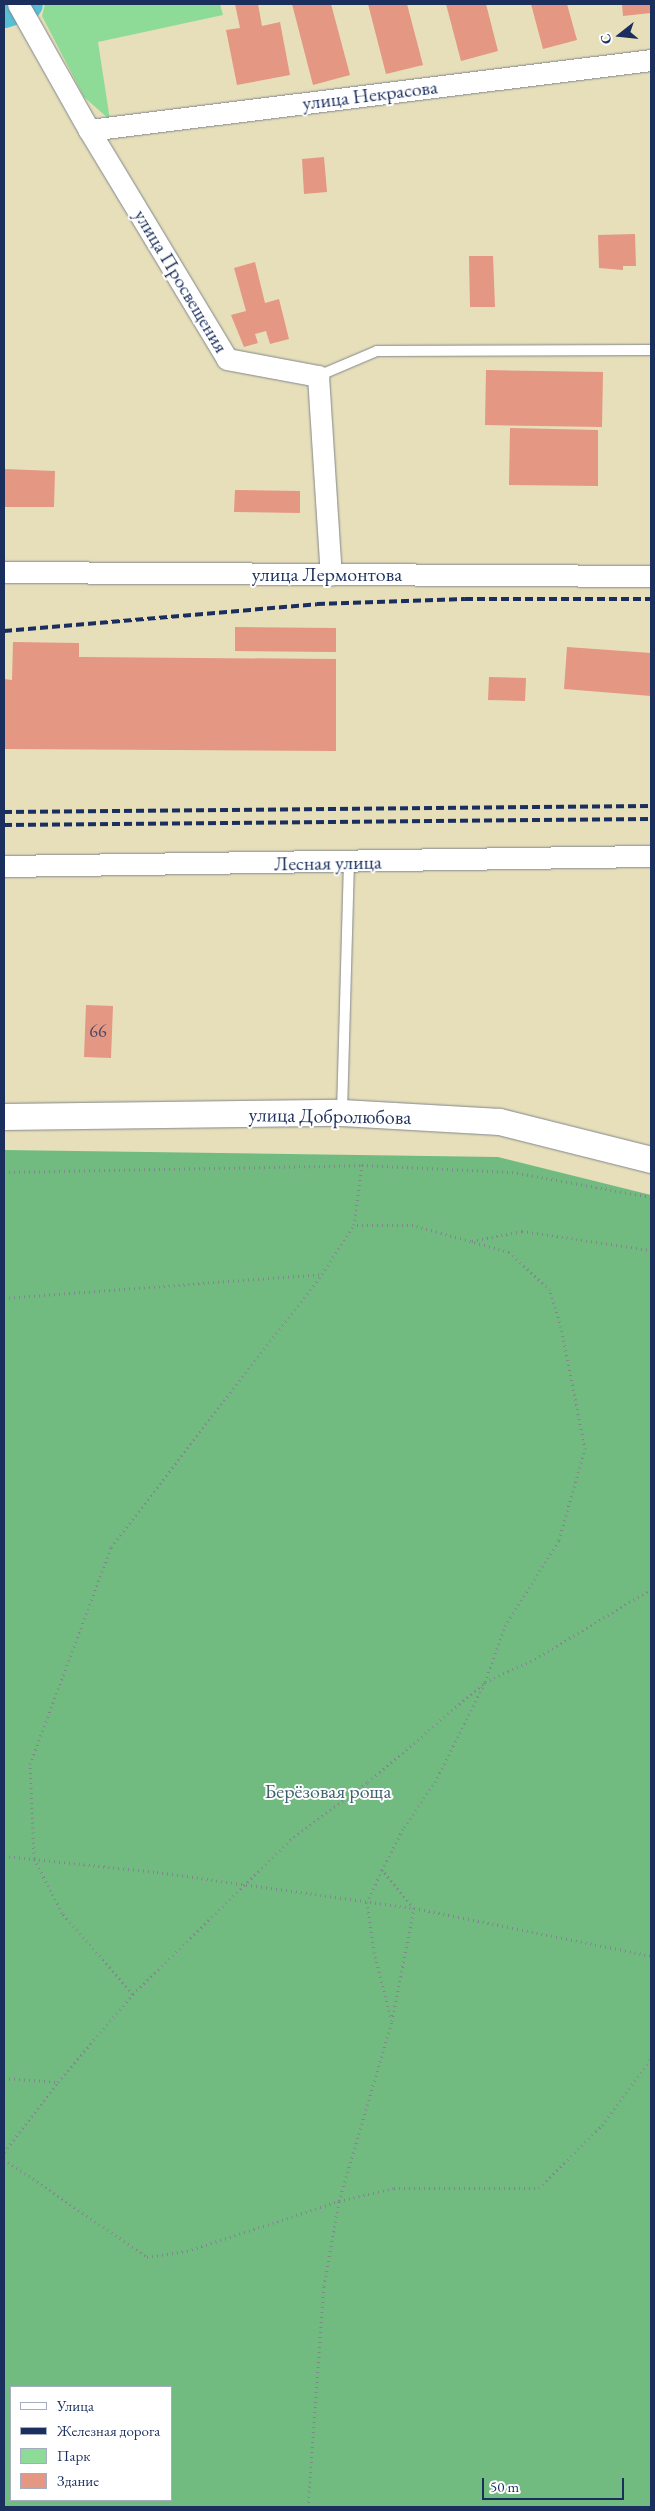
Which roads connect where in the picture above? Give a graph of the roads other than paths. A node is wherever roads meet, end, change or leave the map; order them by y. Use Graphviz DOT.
graph roads {
  1 [pos="23,12"];
  2 [pos="651,60"];
  3 [pos="89,130"];
  4 [pos="651,350"];
  5 [pos="318,376"];
  6 [pos="4,572"];
  7 [pos="331,574"];
  8 [pos="651,576"];
  9 [pos="651,856"];
  10 [pos="349,863"];
  11 [pos="4,866"];
  12 [pos="342,1113"];
  13 [pos="4,1117"];
  14 [pos="651,1160"];
  1 -- 3 [label="street, улица Просвещения"];
  2 -- 3 [label="street, улица Некрасова"];
  3 -- 5 [label="street, улица Просвещения"];
  4 -- 5 [label="lane"];
  5 -- 7 [label="street"];
  6 -- 7 [label="street, улица Лермонтова"];
  7 -- 8 [label="street, улица Лермонтова"];
  9 -- 10 [label="street, Лесная улица"];
  10 -- 11 [label="street, Лесная улица"];
  10 -- 12 [label="lane"];
  12 -- 13 [label="street, улица Добролюбова"];
  12 -- 14 [label="street, улица Добролюбова"];
}
